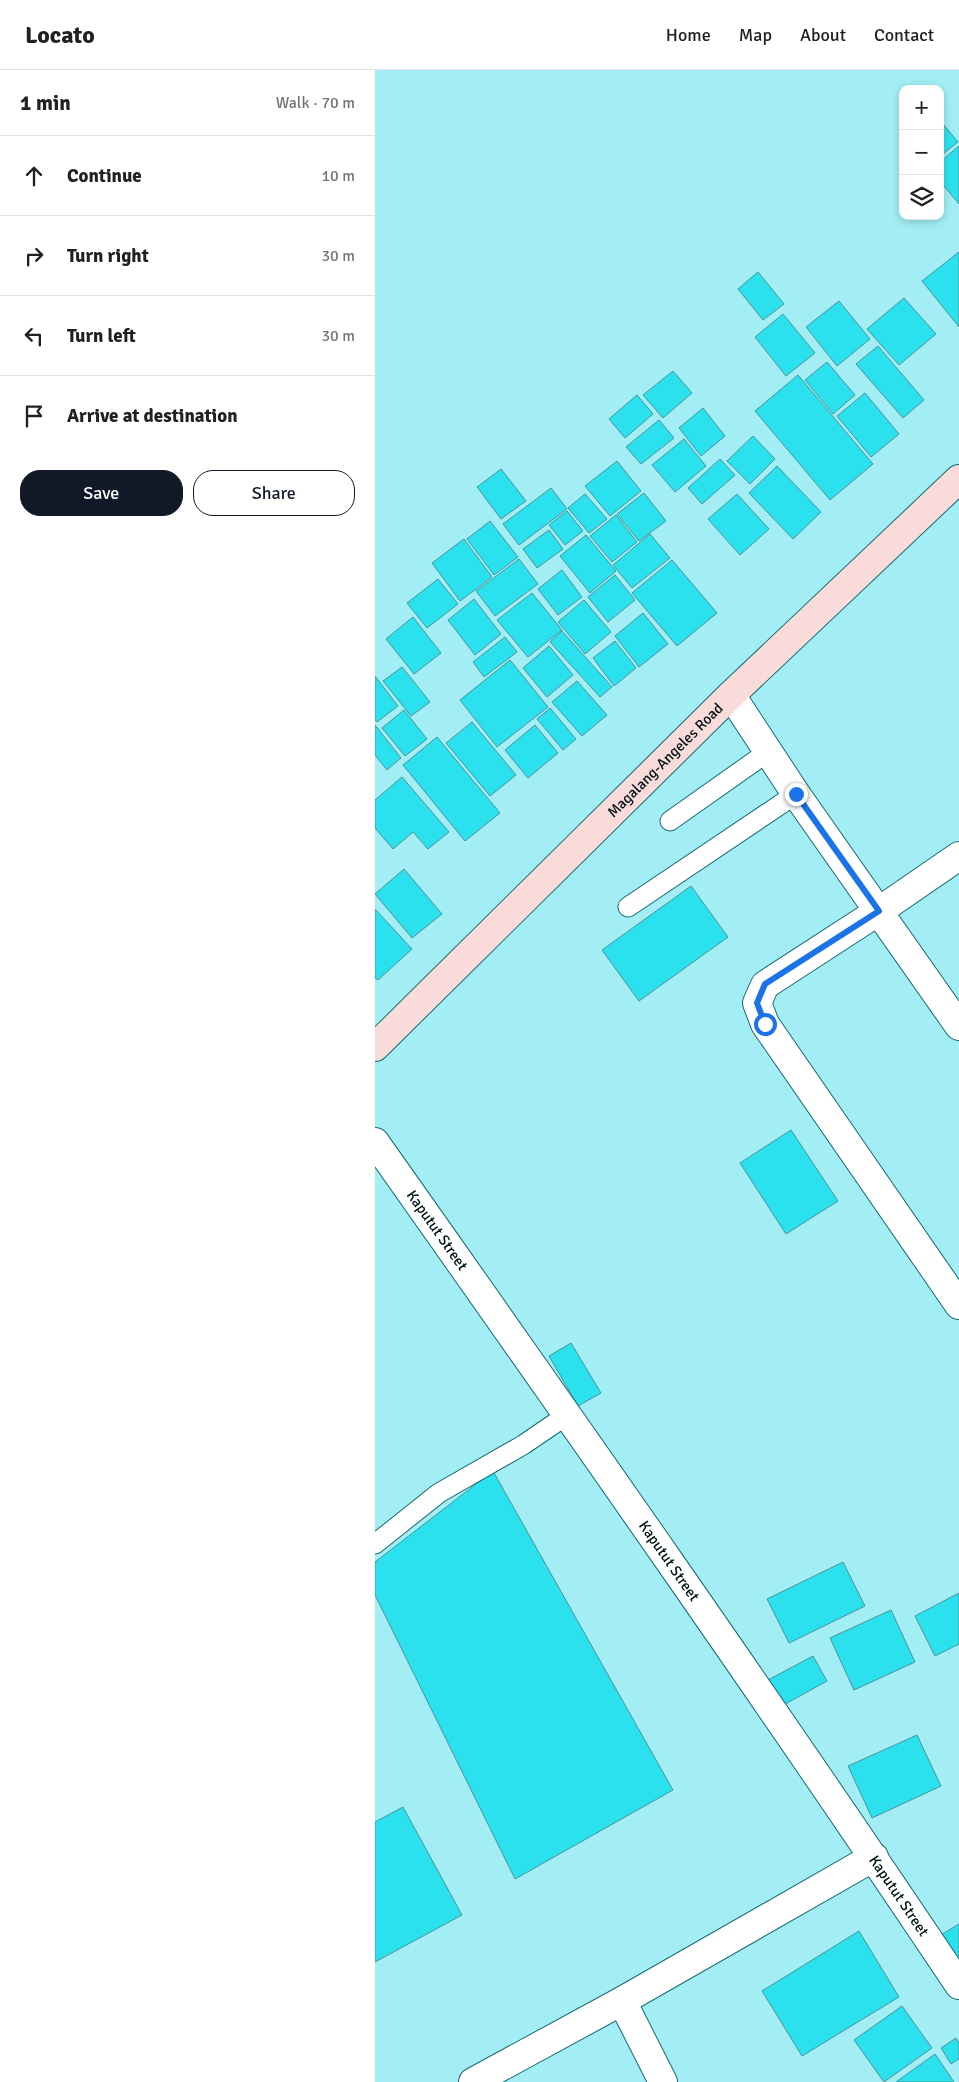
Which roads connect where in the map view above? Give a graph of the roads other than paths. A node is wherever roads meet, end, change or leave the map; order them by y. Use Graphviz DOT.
graph roads {
  1 [pos="959,479"];
  2 [pos="731,695"];
  3 [pos="769,751"];
  4 [pos="796,794"];
  5 [pos="670,821"];
  6 [pos="959,856"];
  7 [pos="628,907"];
  8 [pos="879,911"];
  9 [pos="959,1026"];
  10 [pos="375,1047"];
  11 [pos="375,1142"];
  12 [pos="959,1305"];
  13 [pos="567,1415"];
  14 [pos="375,1544"];
  15 [pos="873,1857"];
  16 [pos="959,1985"];
  17 [pos="622,2001"];
  18 [pos="473,2082"];
  19 [pos="663,2082"];
  1 -- 2 [label="main road, Magalang-Angeles Road"];
  2 -- 3 [label="street"];
  2 -- 10 [label="main road, Magalang-Angeles Road"];
  3 -- 4 [label="street"];
  3 -- 5 [label="lane"];
  4 -- 7 [label="lane"];
  4 -- 8 [label="street"];
  6 -- 8 [label="street"];
  8 -- 9 [label="street"];
  8 -- 12 [label="street"];
  11 -- 13 [label="street, Kaputut Street"];
  13 -- 14 [label="lane"];
  13 -- 15 [label="street, Kaputut Street"];
  15 -- 16 [label="street, Kaputut Street"];
  15 -- 17 [label="street"];
  17 -- 18 [label="street"];
  17 -- 19 [label="street"];
}
